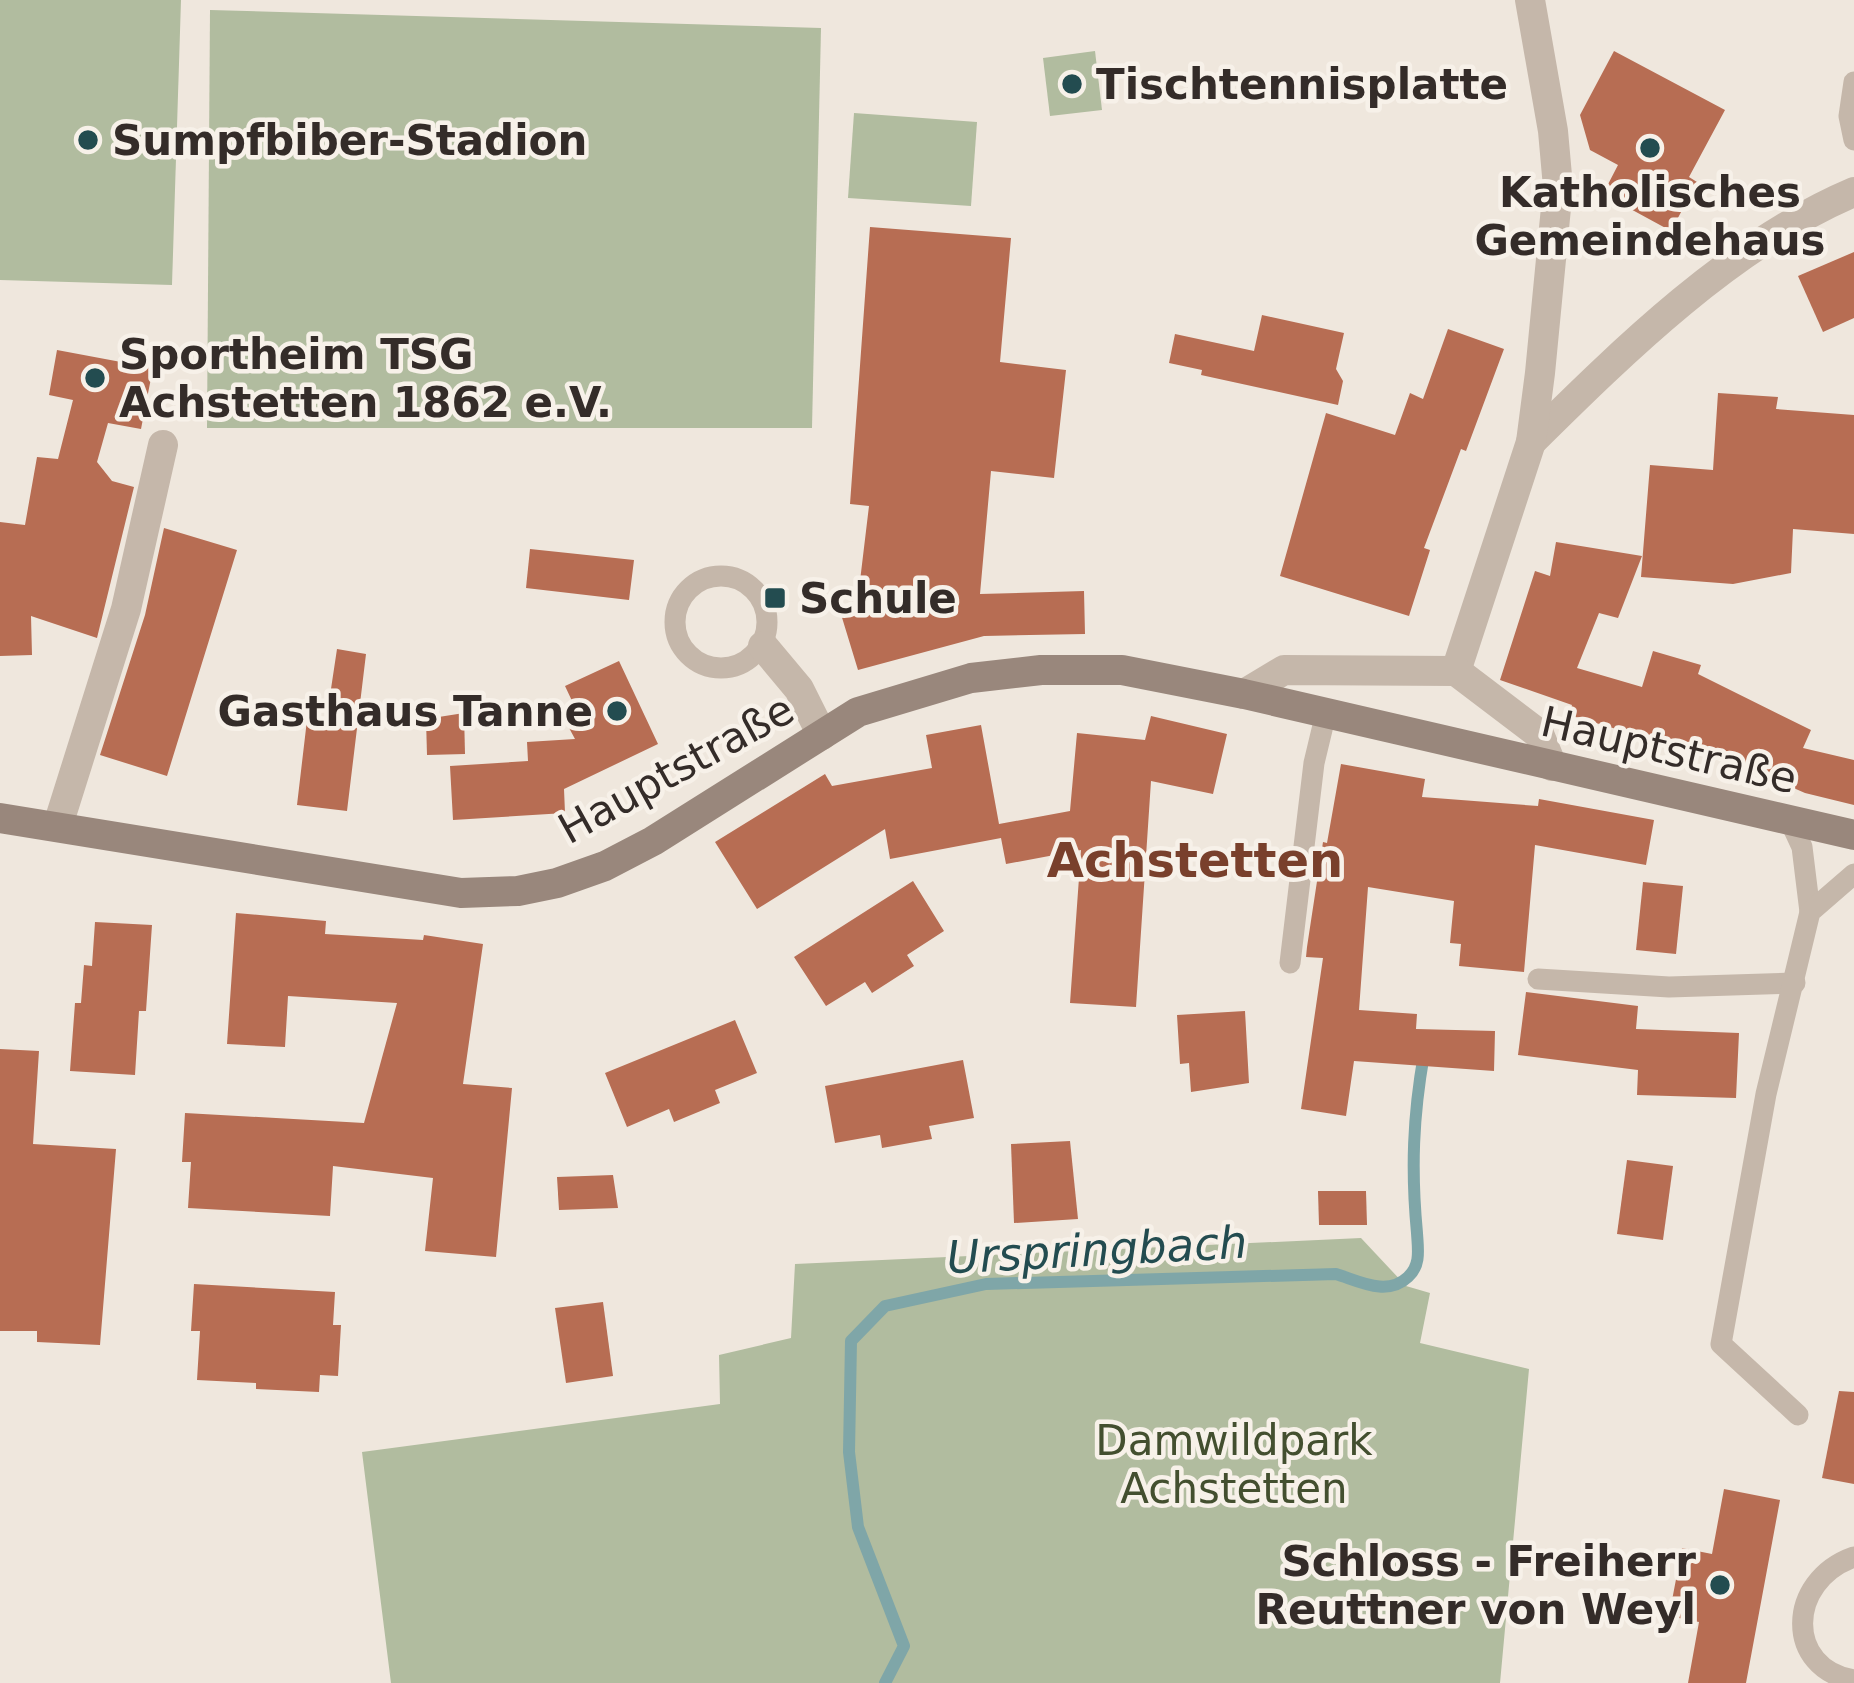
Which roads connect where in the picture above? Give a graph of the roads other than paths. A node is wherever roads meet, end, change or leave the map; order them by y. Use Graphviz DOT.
graph roads {
  1 [pos="1530,0"];
  2 [pos="1854,82"];
  3 [pos="1854,140"];
  4 [pos="1854,192"];
  5 [pos="1531,442"];
  6 [pos="163,445"];
  7 [pos="763,646"];
  8 [pos="1456,671"];
  9 [pos="1244,694"];
  10 [pos="1326,713"];
  11 [pos="822,735"];
  12 [pos="1552,766"];
  13 [pos="0,818"];
  14 [pos="1790,820"];
  15 [pos="58,825"];
  16 [pos="1854,835"];
  17 [pos="1854,874"];
  18 [pos="1810,912"];
  19 [pos="1290,963"];
  20 [pos="1538,979"];
  21 [pos="1795,983"];
  22 [pos="1798,1415"];
  23 [pos="1854,1557"];
  24 [pos="1854,1680"];
  1 -- 5 [label="street"];
  2 -- 3 [label="lane"];
  4 -- 5 [label="street"];
  5 -- 8 [label="street"];
  6 -- 15 [label="street"];
  7 -- 7 [label="lane"];
  7 -- 11 [label="street"];
  8 -- 9 [label="street"];
  8 -- 12 [label="street"];
  9 -- 10 [label="street, Hauptstraße"];
  9 -- 11 [label="street, Hauptstraße"];
  10 -- 12 [label="street, Hauptstraße"];
  10 -- 19 [label="lane"];
  11 -- 15 [label="street, Hauptstraße"];
  12 -- 14 [label="street, Hauptstraße"];
  13 -- 15 [label="street, Hauptstraße"];
  14 -- 16 [label="street, Hauptstraße"];
  14 -- 18 [label="lane"];
  17 -- 18 [label="lane"];
  18 -- 21 [label="lane"];
  20 -- 21 [label="lane"];
  21 -- 22 [label="lane"];
  23 -- 24 [label="lane"];
}
